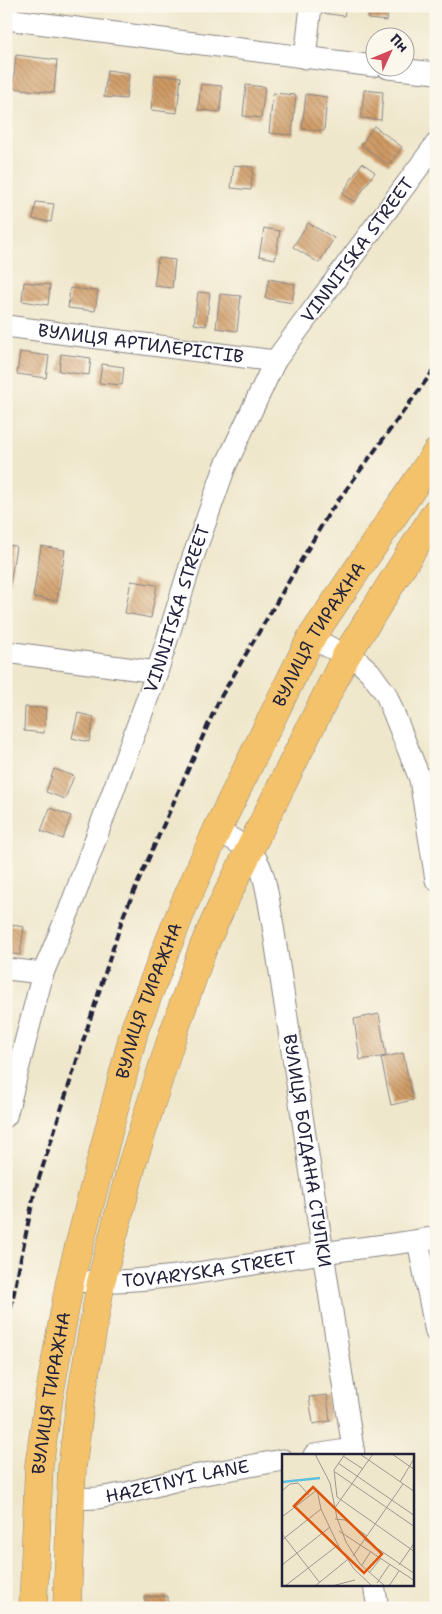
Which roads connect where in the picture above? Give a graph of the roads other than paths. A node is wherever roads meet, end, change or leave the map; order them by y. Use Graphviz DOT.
graph roads {
  1 [pos="311,6"];
  2 [pos="6,20"];
  3 [pos="305,58"];
  4 [pos="364,65"];
  5 [pos="414,71"];
  6 [pos="435,73"];
  7 [pos="436,144"];
  8 [pos="6,326"];
  9 [pos="275,361"];
  10 [pos="436,453"];
  11 [pos="434,516"];
  12 [pos="311,638"];
  13 [pos="6,652"];
  14 [pos="346,656"];
  15 [pos="157,672"];
  16 [pos="217,830"];
  17 [pos="249,850"];
  18 [pos="436,880"];
  19 [pos="6,968"];
  20 [pos="43,973"];
  21 [pos="6,1116"];
  22 [pos="427,1239"];
  23 [pos="323,1253"];
  24 [pos="70,1281"];
  25 [pos="101,1282"];
  26 [pos="436,1332"];
  27 [pos="353,1452"];
  28 [pos="327,1454"];
  29 [pos="282,1460"];
  30 [pos="39,1465"];
  31 [pos="72,1468"];
  32 [pos="70,1499"];
  33 [pos="374,1586"];
  34 [pos="33,1608"];
  35 [pos="67,1608"];
  36 [pos="378,1608"];
  1 -- 3 [label="street"];
  2 -- 3 [label="street"];
  3 -- 4 [label="street"];
  5 -- 6 [label="street"];
  7 -- 9 [label="street, VINNITSKA STREET"];
  8 -- 9 [label="street, ВУЛИЦЯ АРТИЛЕРІСТІВ"];
  9 -- 15 [label="street, VINNITSKA STREET"];
  10 -- 12 [label="main road, ВУЛИЦЯ ТИРАЖНА"];
  11 -- 14 [label="main road, ВУЛИЦЯ ТИРАЖНА"];
  12 -- 14 [label="street"];
  12 -- 16 [label="main road, ВУЛИЦЯ ТИРАЖНА"];
  13 -- 15 [label="street"];
  14 -- 17 [label="main road, ВУЛИЦЯ ТИРАЖНА"];
  14 -- 18 [label="street"];
  15 -- 20 [label="street, VINNITSKA STREET"];
  16 -- 17 [label="street"];
  16 -- 24 [label="main road, ВУЛИЦЯ ТИРАЖНА"];
  17 -- 23 [label="street, ВУЛИЦЯ БОГДАНА СТУПКИ"];
  17 -- 25 [label="main road, ВУЛИЦЯ ТИРАЖНА"];
  19 -- 20 [label="street"];
  20 -- 21 [label="street, VINNITSKA STREET"];
  22 -- 23 [label="street, TOVARYSKA STREET"];
  22 -- 26 [label="street"];
  23 -- 25 [label="street, TOVARYSKA STREET"];
  23 -- 27 [label="street, ВУЛИЦЯ БОГДАНА СТУПКИ"];
  24 -- 25 [label="street, TOVARYSKA STREET"];
  24 -- 30 [label="main road, ВУЛИЦЯ ТИРАЖНА"];
  25 -- 31 [label="main road, ВУЛИЦЯ ТИРАЖНА"];
  27 -- 28 [label="street"];
  29 -- 32 [label="street, HAZETNYI LANE"];
  30 -- 31 [label="street"];
  30 -- 34 [label="main road, ВУЛИЦЯ ТИРАЖНА"];
  31 -- 32 [label="main road, ВУЛИЦЯ ТИРАЖНА"];
  32 -- 35 [label="main road, ВУЛИЦЯ ТИРАЖНА"];
  33 -- 36 [label="street"];
}
